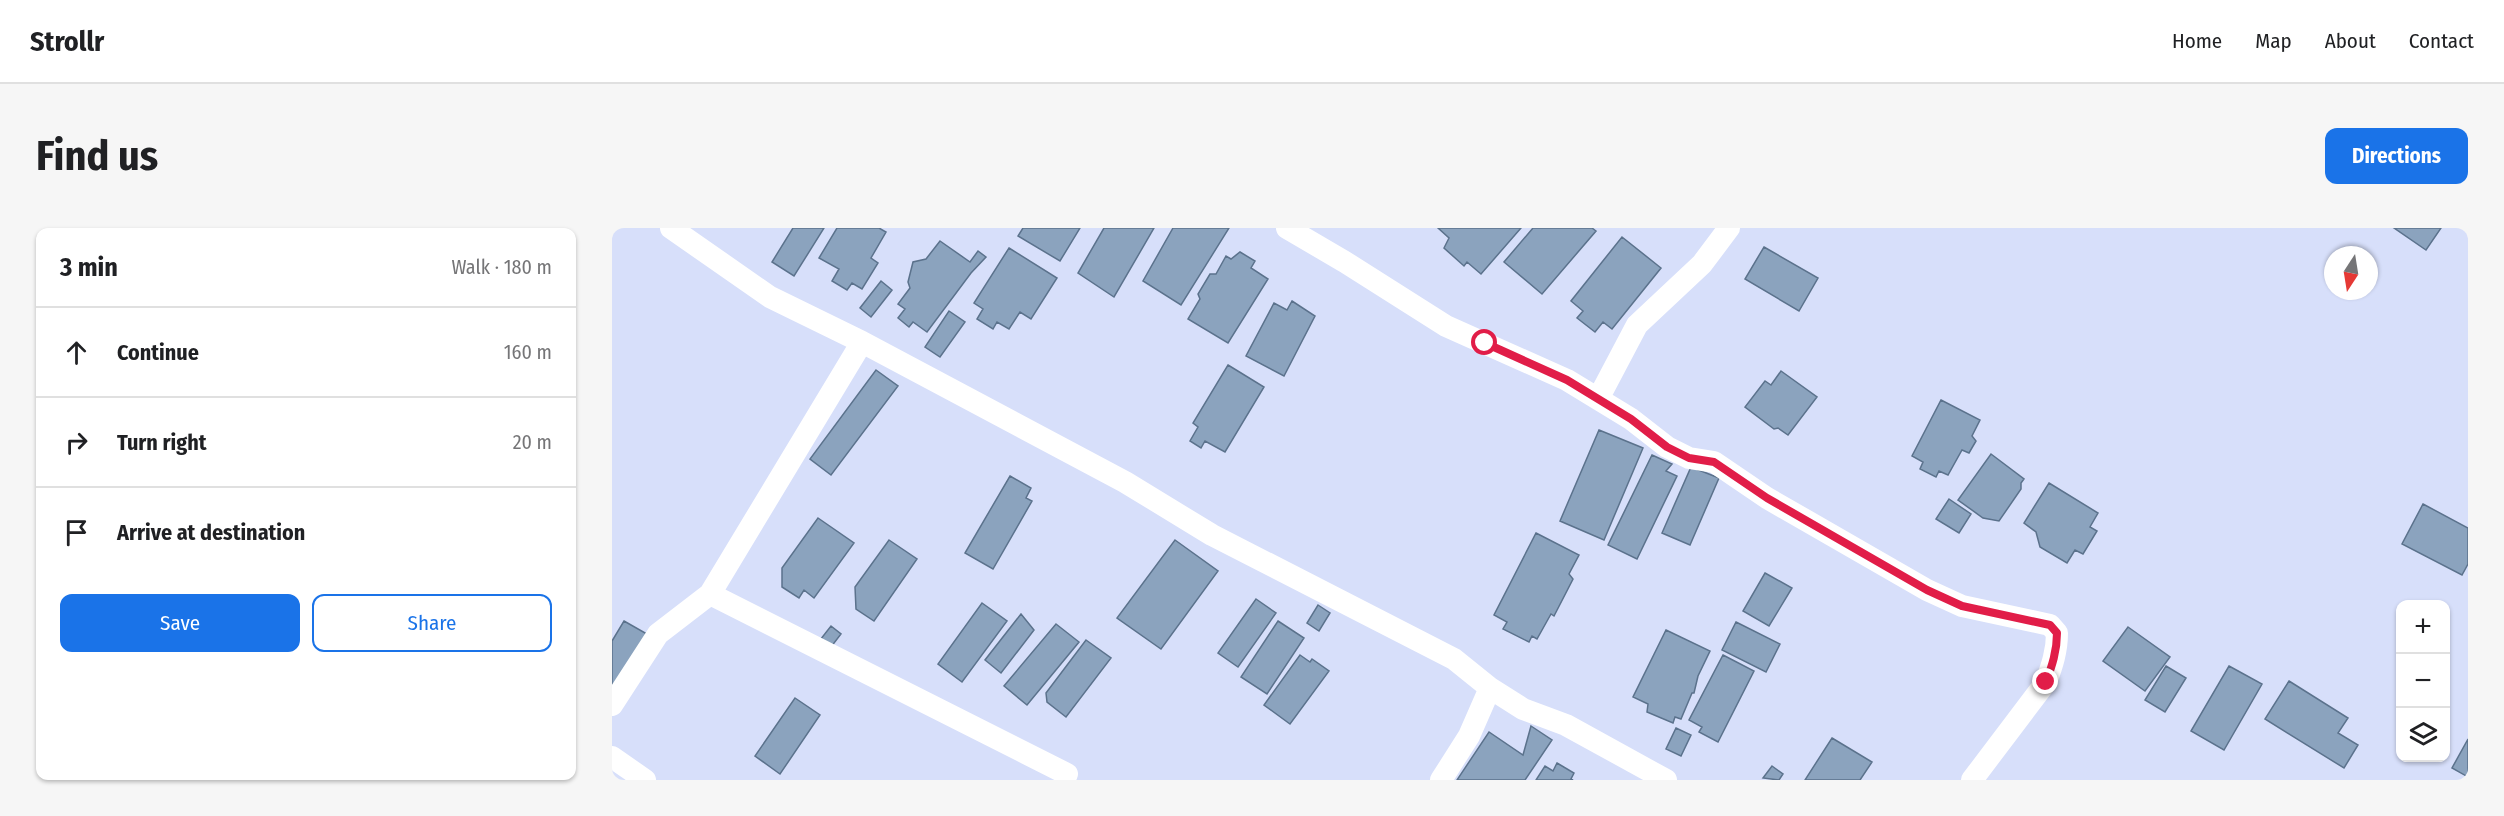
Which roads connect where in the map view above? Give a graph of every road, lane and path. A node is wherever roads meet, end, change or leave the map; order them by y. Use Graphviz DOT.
graph roads {
  1 [pos="1287,228"];
  2 [pos="1729,228"];
  3 [pos="674,229"];
  4 [pos="862,342"];
  5 [pos="1598,399"];
  6 [pos="710,594"];
  7 [pos="1490,688"];
  8 [pos="612,705"];
  9 [pos="612,757"];
  10 [pos="1067,774"];
  11 [pos="645,780"];
  12 [pos="1441,780"];
  13 [pos="1666,780"];
  14 [pos="1972,780"];
  1 -- 5 [label="street"];
  2 -- 5 [label="street"];
  3 -- 4 [label="street"];
  4 -- 6 [label="street"];
  4 -- 7 [label="street"];
  5 -- 14 [label="street"];
  6 -- 8 [label="street"];
  6 -- 10 [label="street"];
  7 -- 12 [label="street"];
  7 -- 13 [label="street"];
  9 -- 11 [label="street"];
}
